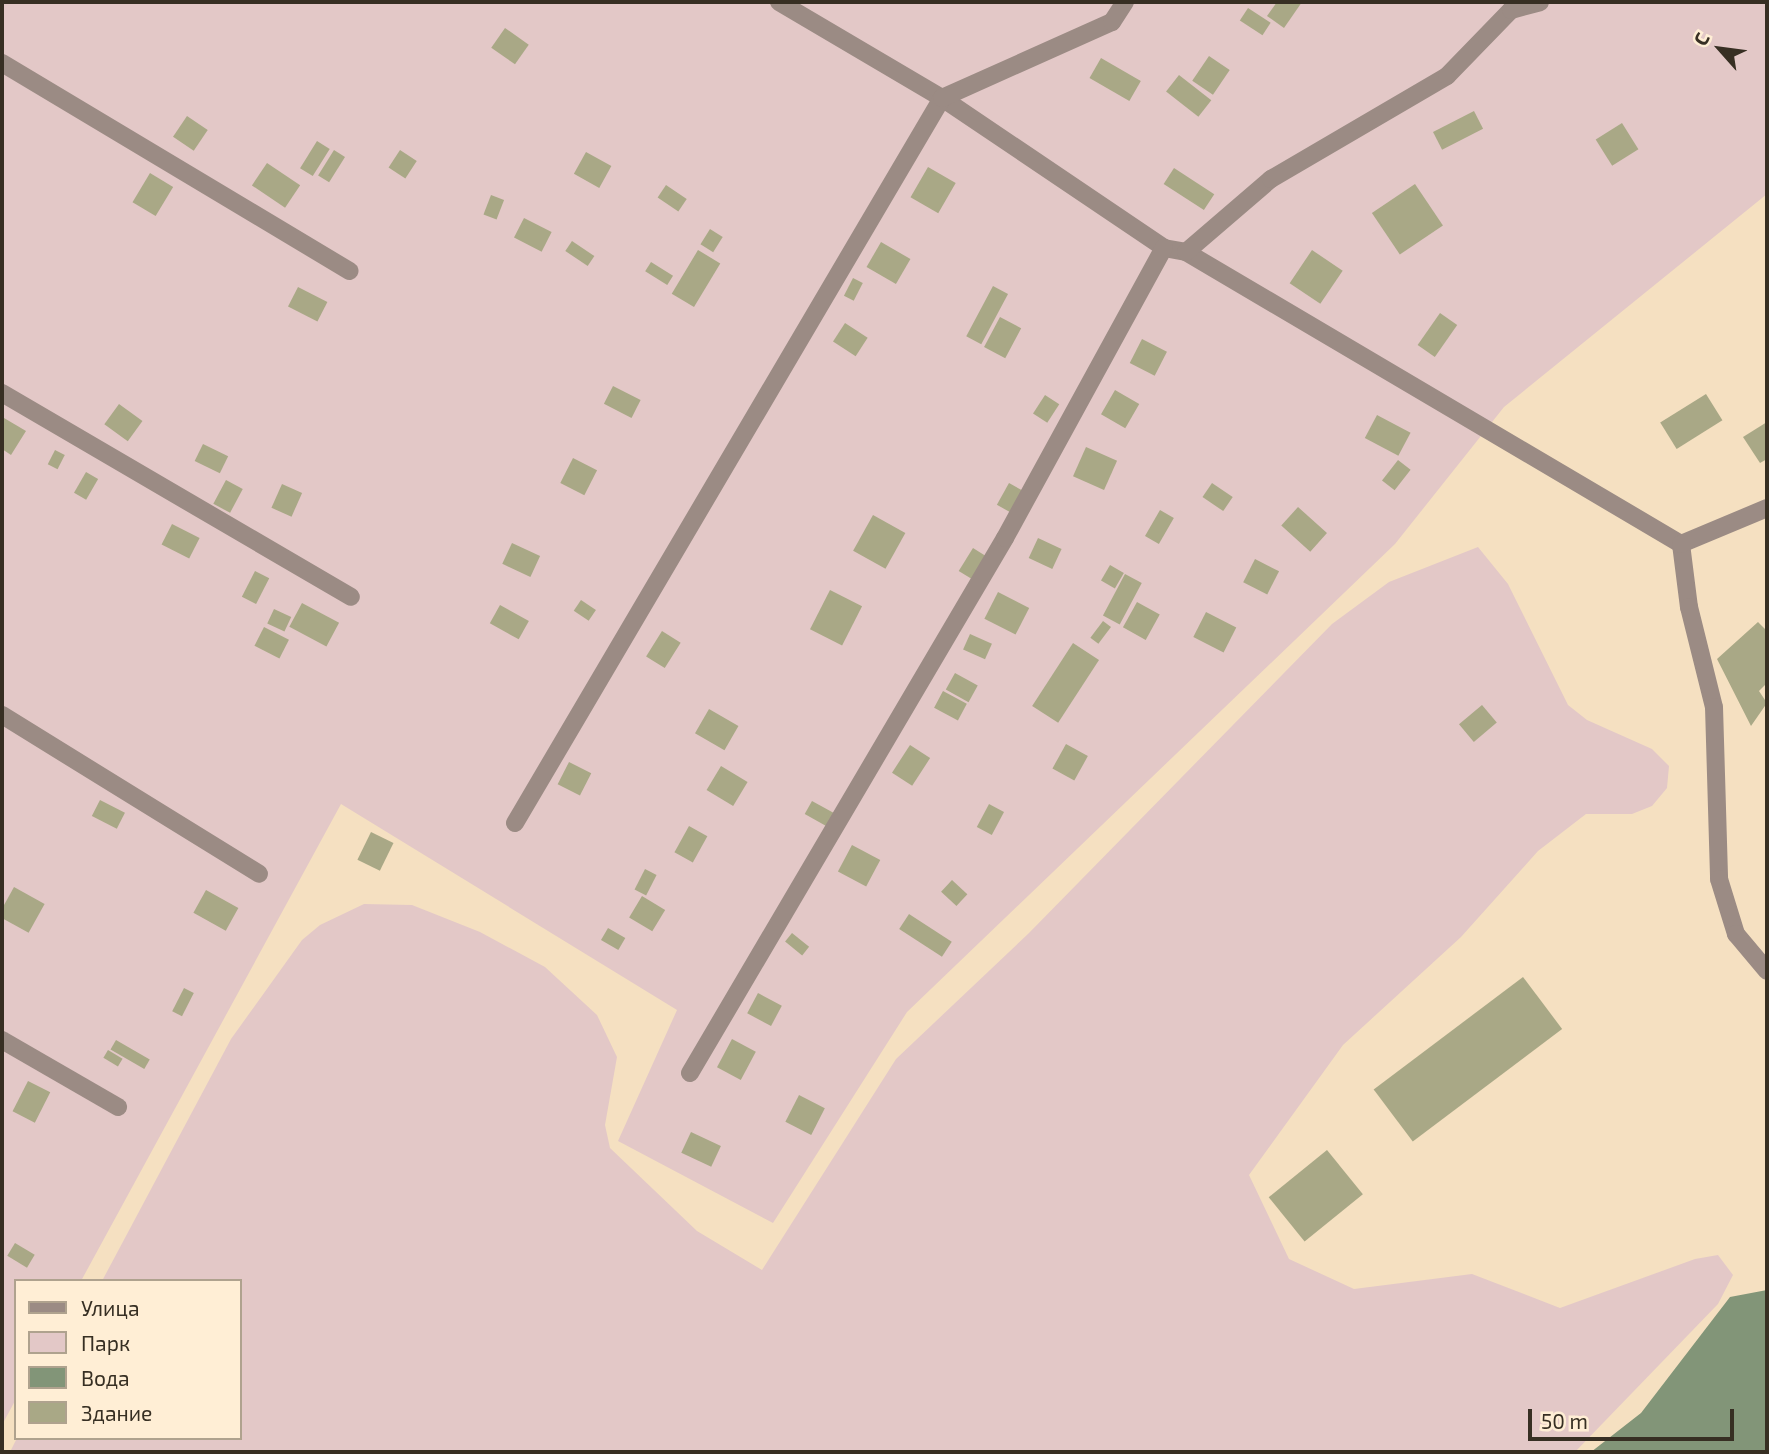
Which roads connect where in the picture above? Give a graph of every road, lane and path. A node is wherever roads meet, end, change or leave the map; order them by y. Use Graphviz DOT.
graph roads {
  1 [pos="779,2"];
  2 [pos="1125,2"];
  3 [pos="1540,2"];
  4 [pos="1513,6"];
  5 [pos="2,63"];
  6 [pos="942,98"];
  7 [pos="1164,247"];
  8 [pos="1186,252"];
  9 [pos="350,271"];
  10 [pos="2,393"];
  11 [pos="1767,508"];
  12 [pos="1681,544"];
  13 [pos="351,597"];
  14 [pos="2,715"];
  15 [pos="515,823"];
  16 [pos="259,874"];
  17 [pos="1767,971"];
  18 [pos="2,1040"];
  19 [pos="691,1073"];
  20 [pos="118,1107"];
  1 -- 6 [label="street"];
  2 -- 6 [label="street"];
  3 -- 4 [label="street"];
  4 -- 8 [label="street"];
  5 -- 9 [label="street"];
  6 -- 7 [label="street"];
  6 -- 15 [label="street"];
  7 -- 8 [label="street"];
  7 -- 19 [label="street"];
  8 -- 12 [label="street"];
  10 -- 13 [label="street"];
  11 -- 12 [label="street"];
  12 -- 17 [label="street"];
  14 -- 16 [label="street"];
  18 -- 20 [label="street"];
}
